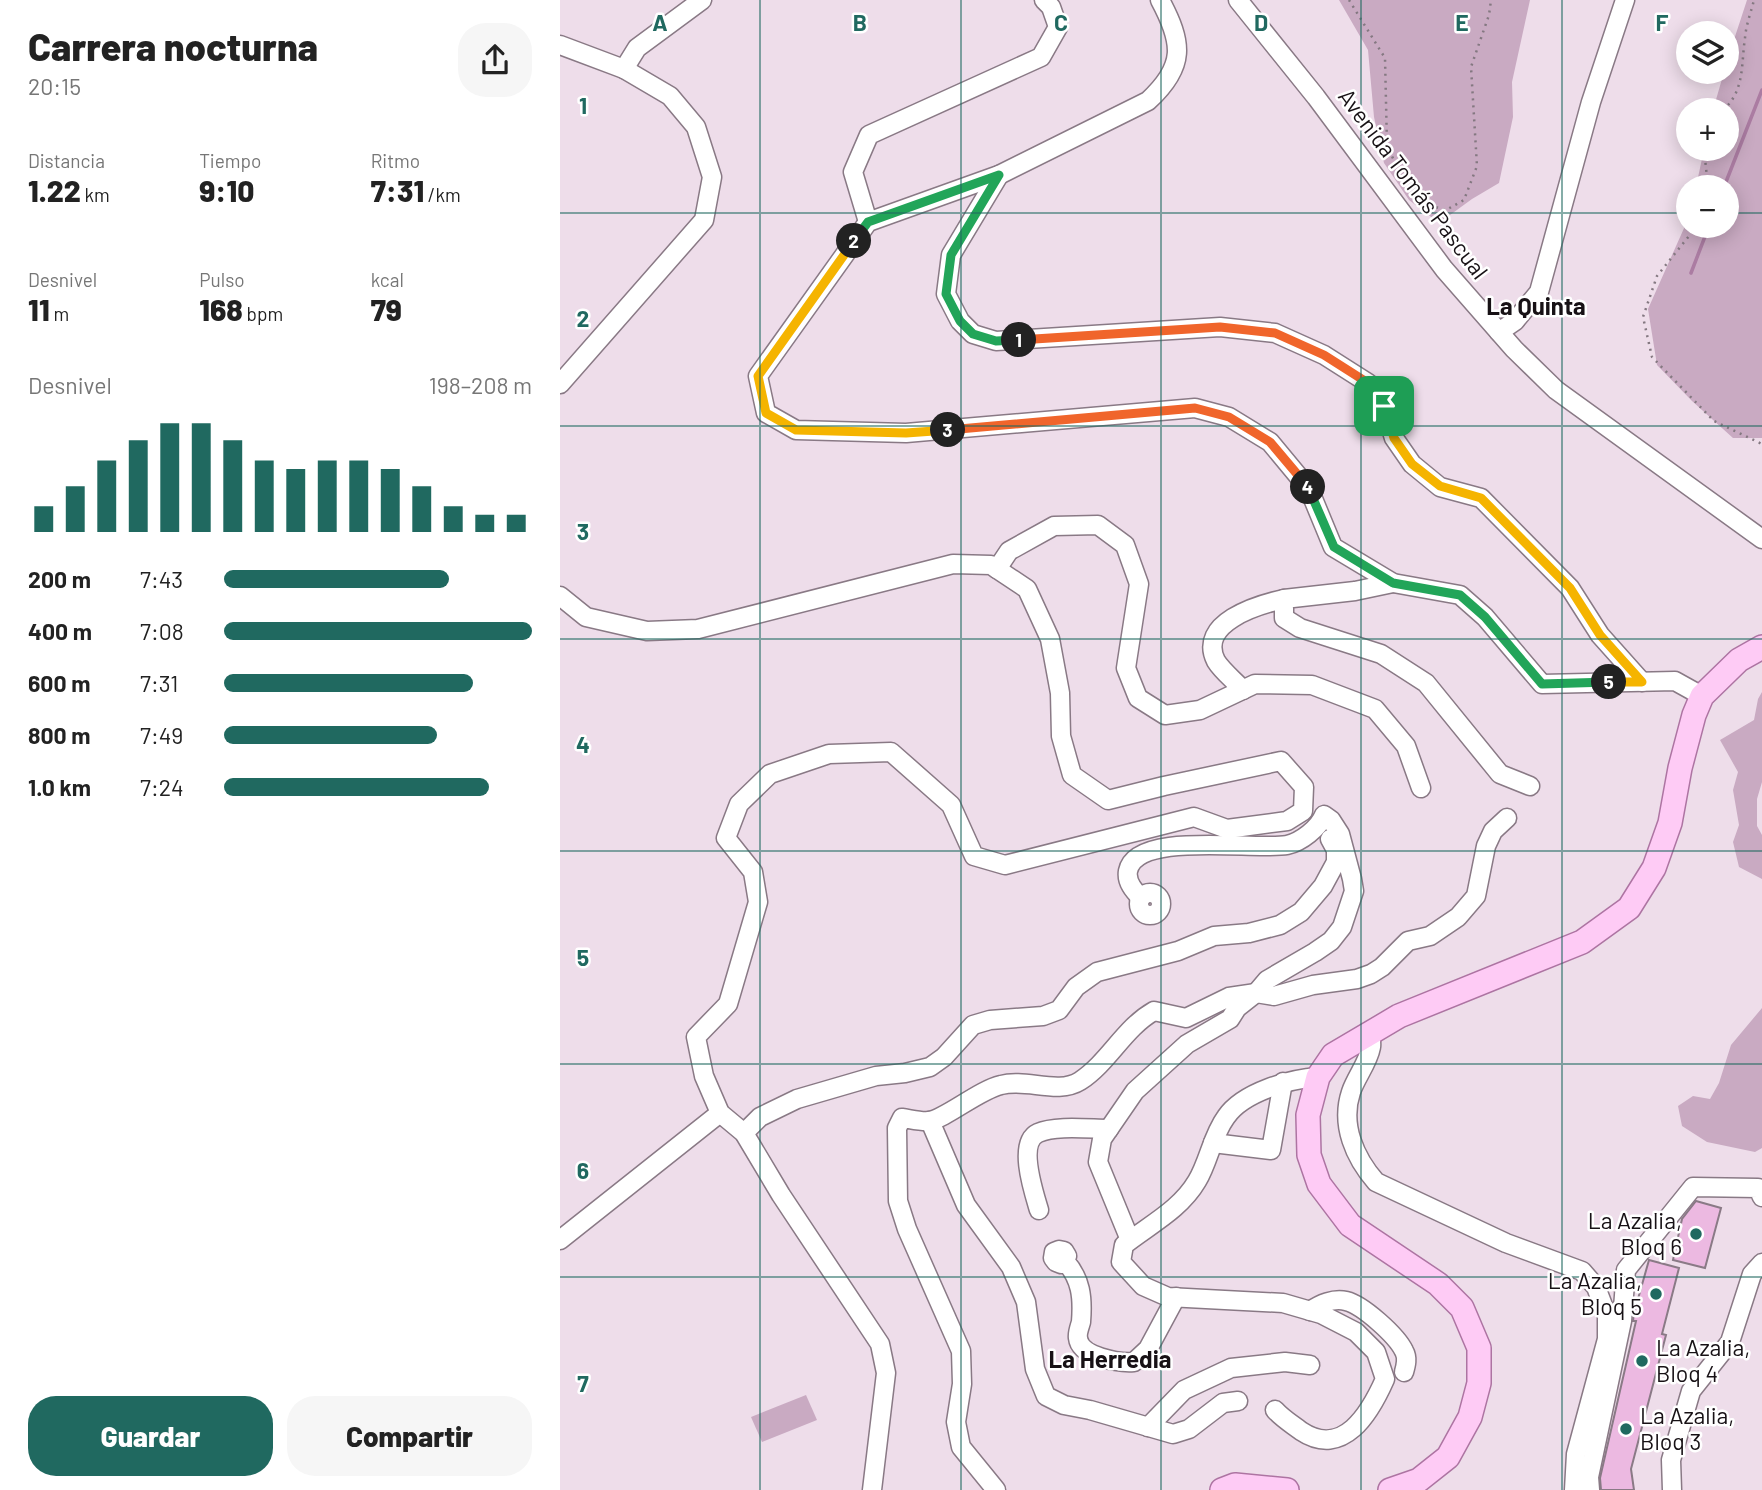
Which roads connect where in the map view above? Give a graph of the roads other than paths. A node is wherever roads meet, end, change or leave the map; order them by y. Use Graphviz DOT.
graph roads {
  1 [pos="702,0"];
  2 [pos="1044,0"];
  3 [pos="1160,0"];
  4 [pos="1238,0"];
  5 [pos="1625,0"];
  6 [pos="560,45"];
  7 [pos="624,69"];
  8 [pos="999,175"];
  9 [pos="868,222"];
  10 [pos="1499,332"];
  11 [pos="560,384"];
  12 [pos="1762,539"];
  13 [pos="997,569"];
  14 [pos="1393,583"];
  15 [pos="560,596"];
  16 [pos="1284,599"];
  17 [pos="1762,647"];
  18 [pos="1642,682"];
  19 [pos="1243,690"];
  20 [pos="1702,696"];
  21 [pos="1530,786"];
  22 [pos="1421,788"];
  23 [pos="1507,818"];
  24 [pos="1321,822"];
  25 [pos="1141,898"];
  26 [pos="1255,993"];
  27 [pos="1370,1031"];
  28 [pos="1318,1077"];
  29 [pos="1283,1082"];
  30 [pos="719,1114"];
  31 [pos="930,1121"];
  32 [pos="1109,1129"];
  33 [pos="744,1133"];
  34 [pos="1213,1143"];
  35 [pos="1762,1197"];
  36 [pos="1039,1210"];
  37 [pos="560,1240"];
  38 [pos="1130,1240"];
  39 [pos="1065,1261"];
  40 [pos="1762,1263"];
  41 [pos="1176,1297"];
  42 [pos="1310,1311"];
  43 [pos="1310,1365"];
  44 [pos="1404,1372"];
  45 [pos="1238,1401"];
  46 [pos="1275,1410"];
  47 [pos="1149,1427"];
  48 [pos="872,1490"];
  49 [pos="996,1490"];
  50 [pos="1222,1490"];
  51 [pos="1287,1490"];
  52 [pos="1390,1490"];
  53 [pos="1574,1490"];
  54 [pos="1590,1490"];
  55 [pos="1672,1490"];
  1 -- 7 [label="street"];
  2 -- 9 [label="street"];
  3 -- 8 [label="street"];
  4 -- 10 [label="street, Avenida Tomás Pascual"];
  5 -- 10 [label="street"];
  6 -- 7 [label="street"];
  7 -- 11 [label="street"];
  8 -- 9 [label="street"];
  8 -- 18 [label="street"];
  9 -- 14 [label="street"];
  10 -- 12 [label="street, Avenida Tomás Pascual"];
  13 -- 15 [label="street"];
  13 -- 19 [label="street"];
  13 -- 30 [label="street"];
  14 -- 16 [label="street"];
  14 -- 18 [label="street"];
  16 -- 19 [label="street"];
  16 -- 21 [label="street"];
  17 -- 20 [label="main road"];
  18 -- 20 [label="street"];
  19 -- 22 [label="street"];
  20 -- 27 [label="main road"];
  23 -- 26 [label="street"];
  24 -- 25 [label="street"];
  24 -- 26 [label="street"];
  24 -- 33 [label="street"];
  26 -- 31 [label="street"];
  26 -- 32 [label="street"];
  27 -- 28 [label="main road"];
  27 -- 53 [label="street"];
  28 -- 29 [label="street"];
  28 -- 52 [label="main road"];
  29 -- 34 [label="street"];
  29 -- 34 [label="street"];
  30 -- 33 [label="street"];
  30 -- 37 [label="street"];
  31 -- 47 [label="street"];
  31 -- 49 [label="street"];
  32 -- 36 [label="street"];
  32 -- 38 [label="street"];
  33 -- 48 [label="street"];
  34 -- 38 [label="street"];
  35 -- 54 [label="street"];
  38 -- 41 [label="street"];
  39 -- 41 [label="street"];
  40 -- 55 [label="street"];
  41 -- 42 [label="street"];
  42 -- 44 [label="street"];
  42 -- 46 [label="street"];
  43 -- 47 [label="street"];
  45 -- 47 [label="street"];
  50 -- 51 [label="main road"];
}
